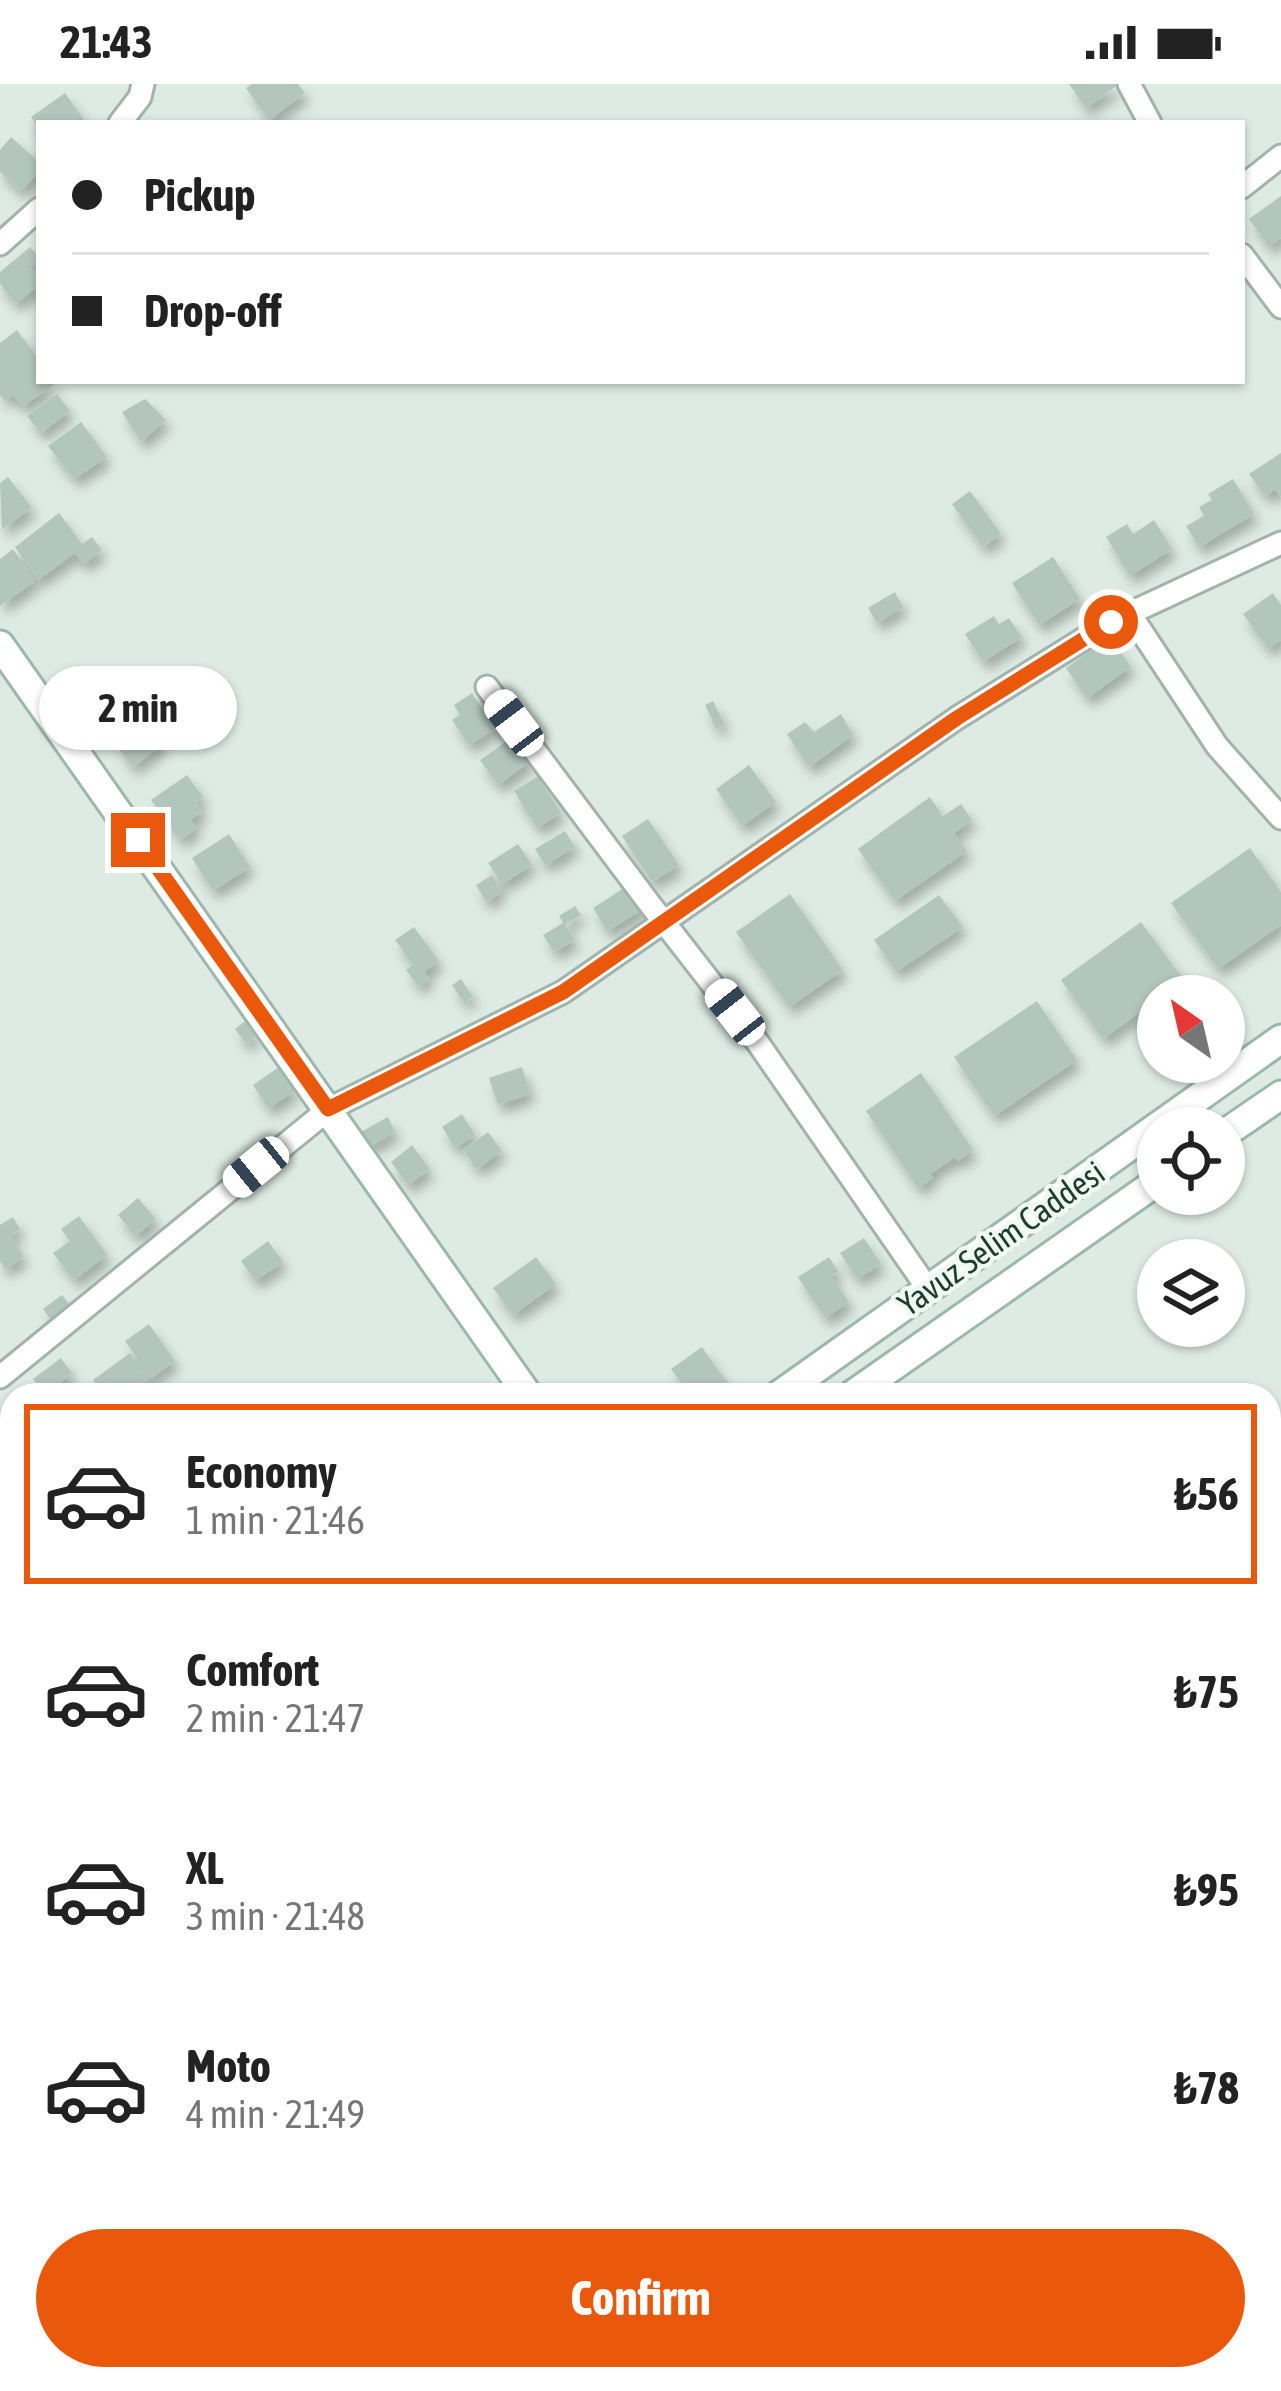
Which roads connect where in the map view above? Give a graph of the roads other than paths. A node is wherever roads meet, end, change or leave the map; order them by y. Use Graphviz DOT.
graph roads {
  1 [pos="143,84"];
  2 [pos="1129,84"];
  3 [pos="121,120"];
  4 [pos="1148,120"];
  5 [pos="1281,156"];
  6 [pos="1245,185"];
  7 [pos="36,212"];
  8 [pos="0,244"];
  9 [pos="1245,259"];
  10 [pos="1281,307"];
  11 [pos="1281,543"];
  12 [pos="1130,614"];
  13 [pos="0,645"];
  14 [pos="487,687"];
  15 [pos="1281,818"];
  16 [pos="664,921"];
  17 [pos="1281,1039"];
  18 [pos="1281,1095"];
  19 [pos="328,1109"];
  20 [pos="1245,1120"];
  21 [pos="1137,1195"];
  22 [pos="928,1289"];
  23 [pos="0,1377"];
  24 [pos="520,1383"];
  25 [pos="796,1383"];
  26 [pos="869,1383"];
  1 -- 3 [label="street"];
  2 -- 4 [label="street"];
  5 -- 6 [label="street"];
  7 -- 8 [label="street"];
  9 -- 10 [label="street"];
  11 -- 12 [label="street"];
  12 -- 15 [label="street"];
  12 -- 16 [label="street"];
  13 -- 19 [label="street"];
  14 -- 16 [label="street"];
  16 -- 19 [label="street"];
  16 -- 22 [label="street"];
  17 -- 22 [label="street, Yavuz Selim Caddesi"];
  18 -- 20 [label="street"];
  19 -- 23 [label="street"];
  19 -- 24 [label="street"];
  21 -- 26 [label="street, Yavuz Selim Caddesi"];
  22 -- 25 [label="street, Yavuz Selim Caddesi"];
}
